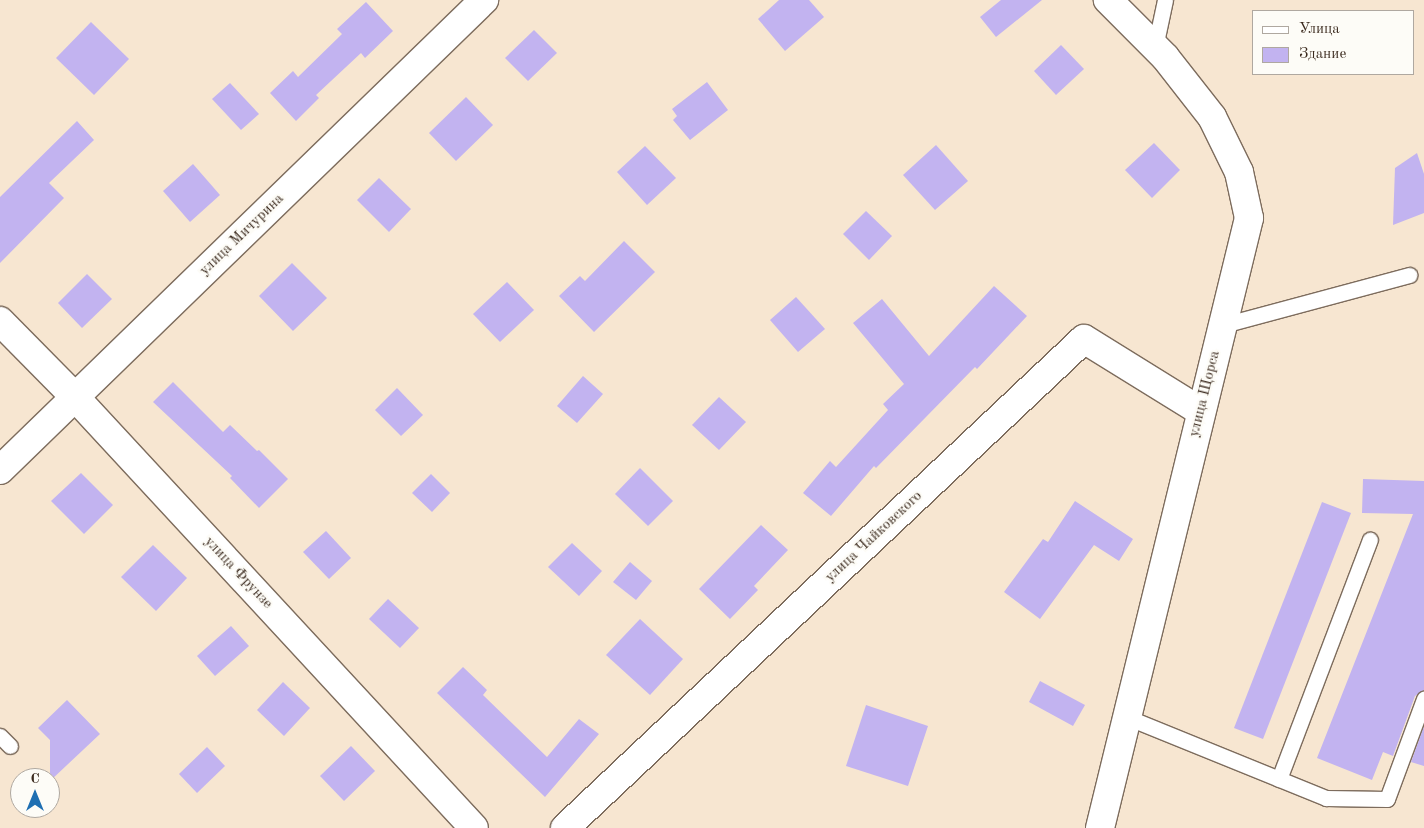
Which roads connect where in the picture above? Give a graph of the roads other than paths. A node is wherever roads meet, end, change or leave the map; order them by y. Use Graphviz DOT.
graph roads {
  1 [pos="484,0"];
  2 [pos="1108,0"];
  3 [pos="1165,0"];
  4 [pos="1155,47"];
  5 [pos="1409,275"];
  6 [pos="0,321"];
  7 [pos="1223,325"];
  8 [pos="75,397"];
  9 [pos="1200,411"];
  10 [pos="0,470"];
  11 [pos="1370,540"];
  12 [pos="1424,699"];
  13 [pos="1129,718"];
  14 [pos="1279,779"];
  15 [pos="474,828"];
  16 [pos="565,828"];
  17 [pos="1100,828"];
  1 -- 8 [label="street, улица Мичурина"];
  2 -- 4 [label="street, улица Щорса"];
  3 -- 4 [label="lane"];
  4 -- 7 [label="street, улица Щорса"];
  5 -- 7 [label="lane"];
  6 -- 8 [label="street, улица Фрунзе"];
  7 -- 9 [label="street, улица Щорса"];
  8 -- 10 [label="street, улица Мичурина"];
  8 -- 15 [label="street, улица Фрунзе"];
  9 -- 13 [label="street, улица Щорса"];
  9 -- 16 [label="street, улица Чайковского"];
  11 -- 14 [label="lane"];
  12 -- 14 [label="lane"];
  13 -- 14 [label="lane"];
  13 -- 17 [label="street, улица Щорса"];
}
